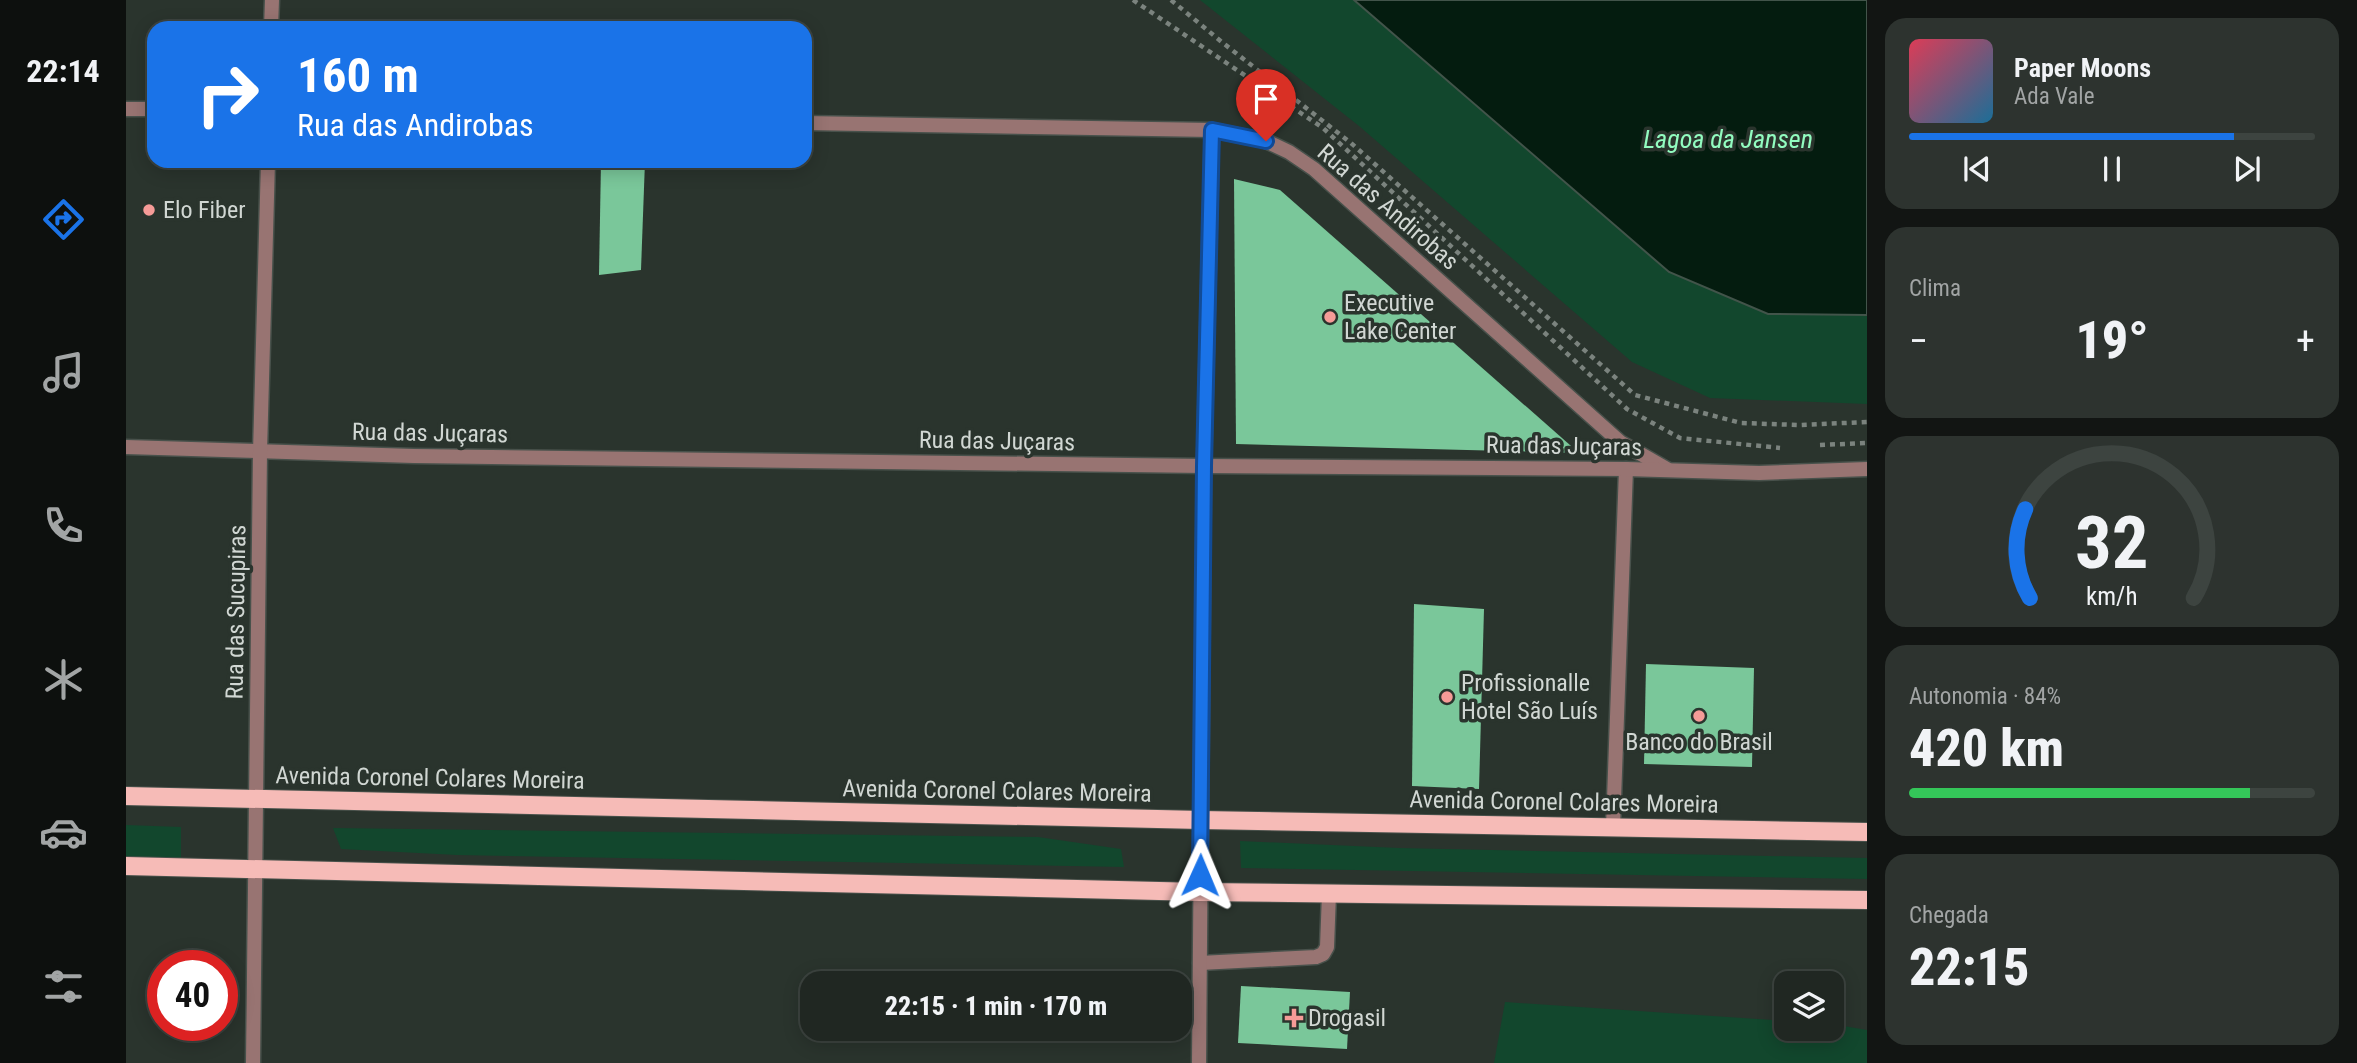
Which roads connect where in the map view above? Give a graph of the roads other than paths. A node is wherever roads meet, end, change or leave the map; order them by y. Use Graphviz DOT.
graph roads {
  1 [pos="272,0"];
  2 [pos="271,21"];
  3 [pos="126,109"];
  4 [pos="147,110"];
  5 [pos="812,123"];
  6 [pos="1212,130"];
  7 [pos="268,168"];
  8 [pos="126,447"];
  9 [pos="260,452"];
  10 [pos="1204,466"];
  11 [pos="1626,469"];
  12 [pos="1867,469"];
  13 [pos="1671,471"];
  14 [pos="126,796"];
  15 [pos="256,799"];
  16 [pos="1201,820"];
  17 [pos="1613,827"];
  18 [pos="1867,832"];
  19 [pos="126,866"];
  20 [pos="255,870"];
  21 [pos="1200,892"];
  22 [pos="1329,894"];
  23 [pos="1867,900"];
  24 [pos="1200,963"];
  25 [pos="253,1063"];
  26 [pos="1199,1063"];
  1 -- 2 [label="street"];
  3 -- 4 [label="street"];
  5 -- 6 [label="street, Rua das Andirobas"];
  6 -- 10 [label="street"];
  6 -- 13 [label="street, Rua das Andirobas"];
  7 -- 9 [label="street, Rua das Sucupiras"];
  8 -- 9 [label="street, Rua das Juçaras"];
  9 -- 10 [label="street, Rua das Juçaras"];
  9 -- 15 [label="street, Rua das Sucupiras"];
  10 -- 11 [label="street, Rua das Juçaras"];
  10 -- 16 [label="street"];
  11 -- 13 [label="street, Rua das Juçaras"];
  11 -- 17 [label="street"];
  12 -- 13 [label="street, Rua das Juçaras"];
  14 -- 15 [label="main road, Avenida Coronel Colares Moreira"];
  15 -- 16 [label="main road, Avenida Coronel Colares Moreira"];
  15 -- 20 [label="street, Rua das Sucupiras"];
  16 -- 17 [label="main road, Avenida Coronel Colares Moreira"];
  16 -- 21 [label="street"];
  17 -- 18 [label="main road, Avenida Coronel Colares Moreira"];
  19 -- 20 [label="main road"];
  20 -- 21 [label="main road"];
  20 -- 25 [label="street, Rua das Sucupiras"];
  21 -- 22 [label="main road"];
  21 -- 24 [label="street"];
  22 -- 23 [label="main road"];
  22 -- 24 [label="street"];
  24 -- 26 [label="street"];
}
